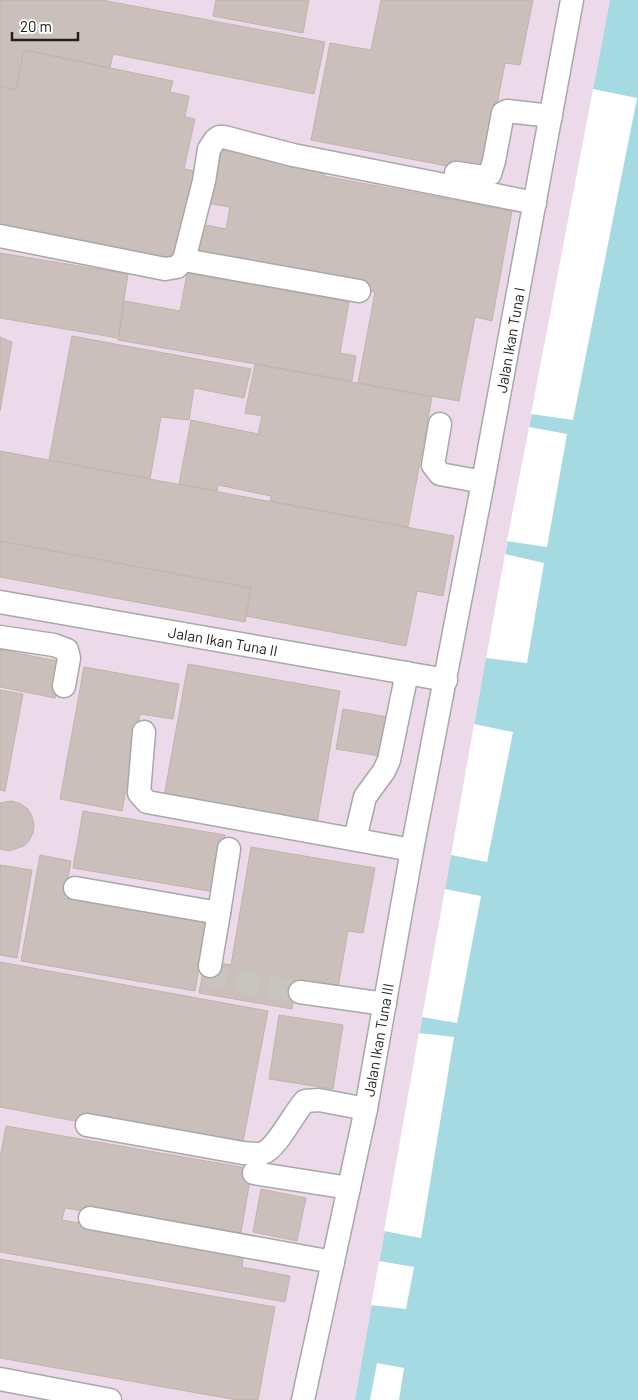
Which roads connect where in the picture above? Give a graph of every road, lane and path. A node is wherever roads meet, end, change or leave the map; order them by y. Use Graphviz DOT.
graph roads {
  1 [pos="572,0"];
  2 [pos="551,116"];
  3 [pos="314,147"];
  4 [pos="535,203"];
  5 [pos="0,236"];
  6 [pos="184,260"];
  7 [pos="359,291"];
  8 [pos="440,424"];
  9 [pos="483,482"];
  10 [pos="0,602"];
  11 [pos="0,637"];
  12 [pos="407,673"];
  13 [pos="446,680"];
  14 [pos="64,686"];
  15 [pos="144,732"];
  16 [pos="355,839"];
  17 [pos="229,849"];
  18 [pos="412,850"];
  19 [pos="75,888"];
  20 [pos="219,913"];
  21 [pos="210,966"];
  22 [pos="300,992"];
  23 [pos="385,1004"];
  24 [pos="366,1109"];
  25 [pos="87,1125"];
  26 [pos="254,1173"];
  27 [pos="349,1188"];
  28 [pos="90,1218"];
  29 [pos="333,1262"];
  30 [pos="0,1380"];
  31 [pos="21,1391"];
  32 [pos="110,1400"];
  33 [pos="304,1400"];
  1 -- 2 [label="lane, Jalan Ikan Tuna I"];
  2 -- 3 [label="lane"];
  2 -- 4 [label="lane, Jalan Ikan Tuna I"];
  4 -- 6 [label="lane"];
  4 -- 9 [label="lane, Jalan Ikan Tuna I"];
  5 -- 6 [label="lane"];
  6 -- 7 [label="lane"];
  8 -- 9 [label="lane"];
  9 -- 13 [label="lane, Jalan Ikan Tuna I"];
  10 -- 12 [label="lane, Jalan Ikan Tuna II"];
  11 -- 14 [label="lane"];
  12 -- 13 [label="lane, Jalan Ikan Tuna II"];
  12 -- 16 [label="lane"];
  13 -- 18 [label="lane, Jalan Ikan Tuna III"];
  15 -- 16 [label="lane"];
  16 -- 18 [label="lane"];
  17 -- 20 [label="lane"];
  18 -- 23 [label="lane, Jalan Ikan Tuna III"];
  19 -- 20 [label="lane"];
  20 -- 21 [label="lane"];
  22 -- 23 [label="lane"];
  23 -- 24 [label="lane, Jalan Ikan Tuna III"];
  24 -- 25 [label="lane"];
  24 -- 27 [label="lane, Jalan Ikan Tuna III"];
  26 -- 27 [label="lane"];
  27 -- 29 [label="lane, Jalan Ikan Tuna III"];
  28 -- 29 [label="lane"];
  29 -- 33 [label="lane, Jalan Ikan Tuna III"];
  30 -- 31 [label="lane"];
  31 -- 32 [label="lane"];
}
